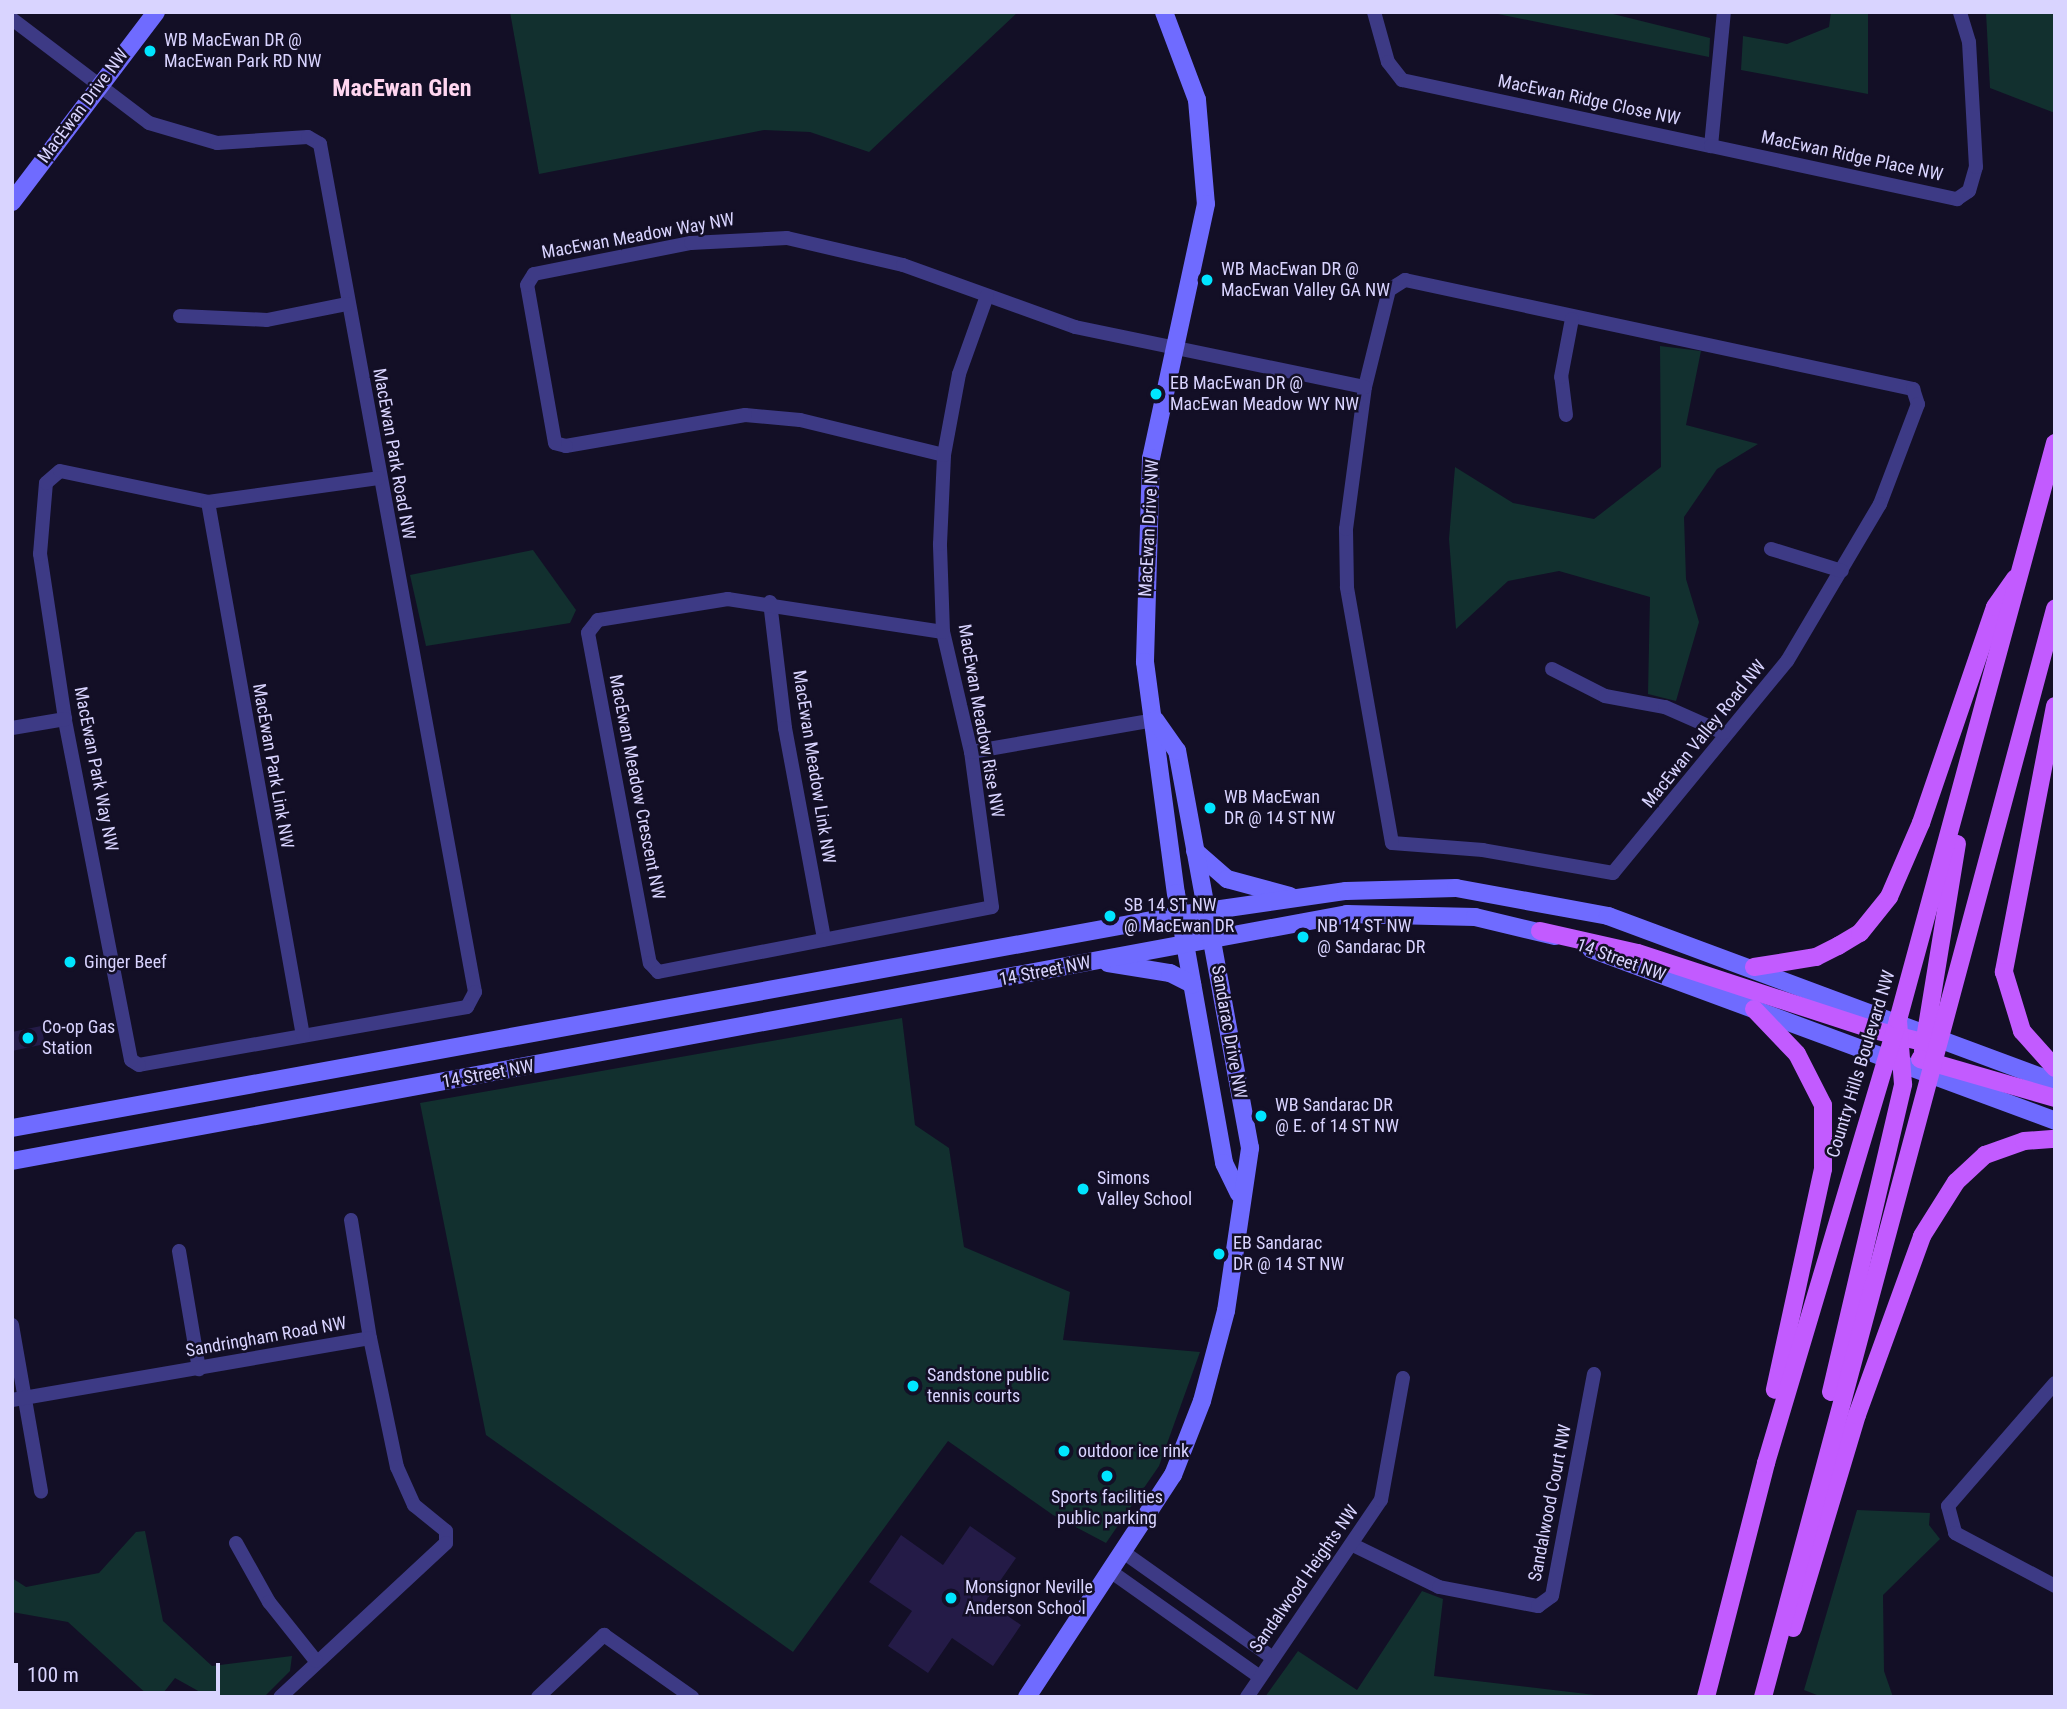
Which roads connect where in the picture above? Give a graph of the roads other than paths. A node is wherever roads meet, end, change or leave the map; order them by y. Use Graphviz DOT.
graph roads {
  1 [pos="156,12"];
  2 [pos="1164,12"];
  3 [pos="1374,12"];
  4 [pos="1724,12"];
  5 [pos="1960,12"];
  6 [pos="12,19"];
  7 [pos="96,85"];
  8 [pos="1711,146"];
  9 [pos="12,202"];
  10 [pos="987,296"];
  11 [pos="347,304"];
  12 [pos="180,316"];
  13 [pos="1572,319"];
  14 [pos="1178,345"];
  15 [pos="1365,387"];
  16 [pos="1566,415"];
  17 [pos="2055,443"];
  18 [pos="944,455"];
  19 [pos="378,478"];
  20 [pos="208,502"];
  21 [pos="1771,549"];
  22 [pos="2022,567"];
  23 [pos="1842,571"];
  24 [pos="771,602"];
  25 [pos="2055,609"];
  26 [pos="943,632"];
  27 [pos="1552,669"];
  28 [pos="2055,706"];
  29 [pos="65,719"];
  30 [pos="1155,720"];
  31 [pos="12,728"];
  32 [pos="1724,733"];
  33 [pos="971,752"];
  34 [pos="1966,778"];
  35 [pos="1195,851"];
  36 [pos="1299,898"];
  37 [pos="992,907"];
  38 [pos="1207,910"];
  39 [pos="1180,915"];
  40 [pos="1541,931"];
  41 [pos="1212,938"];
  42 [pos="824,939"];
  43 [pos="1185,943"];
  44 [pos="1098,961"];
  45 [pos="1754,967"];
  46 [pos="1192,984"];
  47 [pos="467,1007"];
  48 [pos="1754,1009"];
  49 [pos="1898,1031"];
  50 [pos="303,1036"];
  51 [pos="1930,1036"];
  52 [pos="1884,1059"];
  53 [pos="1904,1061"];
  54 [pos="1927,1065"];
  55 [pos="2055,1068"];
  56 [pos="2055,1082"];
  57 [pos="2055,1098"];
  58 [pos="12,1120"];
  59 [pos="2055,1121"];
  60 [pos="34,1125"];
  61 [pos="12,1129"];
  62 [pos="2055,1139"];
  63 [pos="12,1161"];
  64 [pos="1239,1194"];
  65 [pos="351,1220"];
  66 [pos="179,1251"];
  67 [pos="12,1325"];
  68 [pos="370,1338"];
  69 [pos="199,1369"];
  70 [pos="1594,1374"];
  71 [pos="1404,1378"];
  72 [pos="2055,1383"];
  73 [pos="19,1399"];
  74 [pos="1766,1463"];
  75 [pos="41,1491"];
  76 [pos="236,1543"];
  77 [pos="1354,1546"];
  78 [pos="1126,1554"];
  79 [pos="1114,1573"];
  80 [pos="2055,1586"];
  81 [pos="1273,1658"];
  82 [pos="316,1661"];
  83 [pos="1260,1677"];
  84 [pos="280,1697"];
  85 [pos="538,1697"];
  86 [pos="692,1697"];
  87 [pos="1027,1697"];
  88 [pos="1247,1697"];
  89 [pos="1706,1697"];
  90 [pos="1761,1697"];
  91 [pos="1769,1697"];
  1 -- 7 [label="main road, MacEwan Drive NW"];
  2 -- 14 [label="main road, MacEwan Drive NW"];
  3 -- 8 [label="street, MacEwan Ridge Close NW"];
  4 -- 8 [label="street"];
  5 -- 8 [label="street, MacEwan Ridge Place NW"];
  6 -- 7 [label="street"];
  7 -- 9 [label="main road, MacEwan Drive NW"];
  7 -- 11 [label="street, MacEwan Park Road NW"];
  10 -- 14 [label="street, MacEwan Meadow Way NW"];
  10 -- 18 [label="street, MacEwan Meadow Rise NW"];
  10 -- 18 [label="street, MacEwan Meadow Way NW"];
  11 -- 12 [label="street"];
  11 -- 19 [label="street, MacEwan Park Road NW"];
  13 -- 15 [label="street, MacEwan Valley Road NW"];
  13 -- 16 [label="street"];
  13 -- 23 [label="street, MacEwan Valley Road NW"];
  14 -- 15 [label="street, MacEwan Meadow Way NW"];
  14 -- 30 [label="main road, MacEwan Drive NW"];
  15 -- 32 [label="street, MacEwan Valley Road NW"];
  17 -- 22 [label="main road, Country Hills Boulevard NW"];
  18 -- 26 [label="street, MacEwan Meadow Rise NW"];
  19 -- 20 [label="street, MacEwan Park Way NW"];
  19 -- 47 [label="street, MacEwan Park Road NW"];
  20 -- 29 [label="street, MacEwan Park Way NW"];
  20 -- 50 [label="street, MacEwan Park Link NW"];
  21 -- 23 [label="street"];
  22 -- 34 [label="main road, Country Hills Boulevard NW"];
  22 -- 45 [label="main road"];
  23 -- 32 [label="street, MacEwan Valley Road NW"];
  24 -- 26 [label="street, MacEwan Meadow Crescent NW"];
  24 -- 42 [label="street, MacEwan Meadow Link NW"];
  24 -- 42 [label="street, MacEwan Meadow Crescent NW"];
  25 -- 51 [label="main road"];
  26 -- 33 [label="street, MacEwan Meadow Rise NW"];
  27 -- 32 [label="street"];
  28 -- 55 [label="main road"];
  29 -- 31 [label="street"];
  29 -- 50 [label="street, MacEwan Park Way NW"];
  30 -- 33 [label="street"];
  30 -- 35 [label="main road, MacEwan Drive NW"];
  30 -- 39 [label="main road, MacEwan Drive NW"];
  33 -- 37 [label="street, MacEwan Meadow Rise NW"];
  34 -- 49 [label="main road, Country Hills Boulevard NW"];
  34 -- 51 [label="main road"];
  35 -- 36 [label="main road"];
  35 -- 38 [label="main road, MacEwan Drive NW"];
  36 -- 38 [label="main road, 14 Street NW"];
  36 -- 45 [label="main road, 14 Street NW"];
  37 -- 42 [label="street, MacEwan Meadow Crescent NW"];
  38 -- 39 [label="main road, 14 Street NW"];
  38 -- 41 [label="main road, Sandarac Drive NW"];
  39 -- 43 [label="main road, Sandarac Drive NW"];
  39 -- 60 [label="main road, 14 Street NW"];
  40 -- 41 [label="main road, 14 Street NW"];
  40 -- 48 [label="main road, 14 Street NW"];
  40 -- 49 [label="main road"];
  41 -- 43 [label="main road, 14 Street NW"];
  41 -- 64 [label="main road, Sandarac Drive NW"];
  43 -- 44 [label="main road, 14 Street NW"];
  43 -- 46 [label="main road, Sandarac Drive NW"];
  44 -- 46 [label="main road"];
  44 -- 63 [label="main road, 14 Street NW"];
  45 -- 49 [label="main road, 14 Street NW"];
  46 -- 64 [label="main road, Sandarac Drive NW"];
  47 -- 50 [label="street, MacEwan Park Way NW"];
  48 -- 52 [label="main road, 14 Street NW"];
  48 -- 74 [label="main road"];
  49 -- 51 [label="main road, 14 Street NW"];
  49 -- 52 [label="main road, Country Hills Boulevard NW"];
  49 -- 53 [label="main road"];
  51 -- 54 [label="main road"];
  51 -- 56 [label="main road, 14 Street NW"];
  52 -- 53 [label="main road, 14 Street NW"];
  52 -- 74 [label="main road, Country Hills Boulevard NW"];
  53 -- 54 [label="main road, 14 Street NW"];
  53 -- 90 [label="main road"];
  54 -- 57 [label="main road"];
  54 -- 59 [label="main road, 14 Street NW"];
  54 -- 90 [label="main road"];
  58 -- 60 [label="main road"];
  60 -- 61 [label="main road, 14 Street NW"];
  62 -- 91 [label="main road"];
  64 -- 78 [label="main road, Sandarac Drive NW"];
  65 -- 68 [label="street"];
  66 -- 69 [label="street"];
  67 -- 73 [label="street"];
  68 -- 69 [label="street, Sandringham Road NW"];
  68 -- 82 [label="street, Sandringham Road NW"];
  69 -- 73 [label="street, Sandringham Road NW"];
  70 -- 77 [label="street, Sandalwood Court NW"];
  71 -- 77 [label="street, Sandalwood Heights NW"];
  72 -- 80 [label="street"];
  73 -- 75 [label="street"];
  74 -- 89 [label="main road, Country Hills Boulevard NW"];
  76 -- 82 [label="street"];
  77 -- 81 [label="street, Sandalwood Heights NW"];
  78 -- 79 [label="main road, Sandarac Drive NW"];
  78 -- 81 [label="street"];
  79 -- 83 [label="street"];
  79 -- 87 [label="main road, Sandarac Drive NW"];
  81 -- 83 [label="street, Sandalwood Heights NW"];
  82 -- 84 [label="street, Sandringham Road NW"];
  83 -- 88 [label="street, Sandalwood Heights NW"];
  85 -- 86 [label="street"];
}
